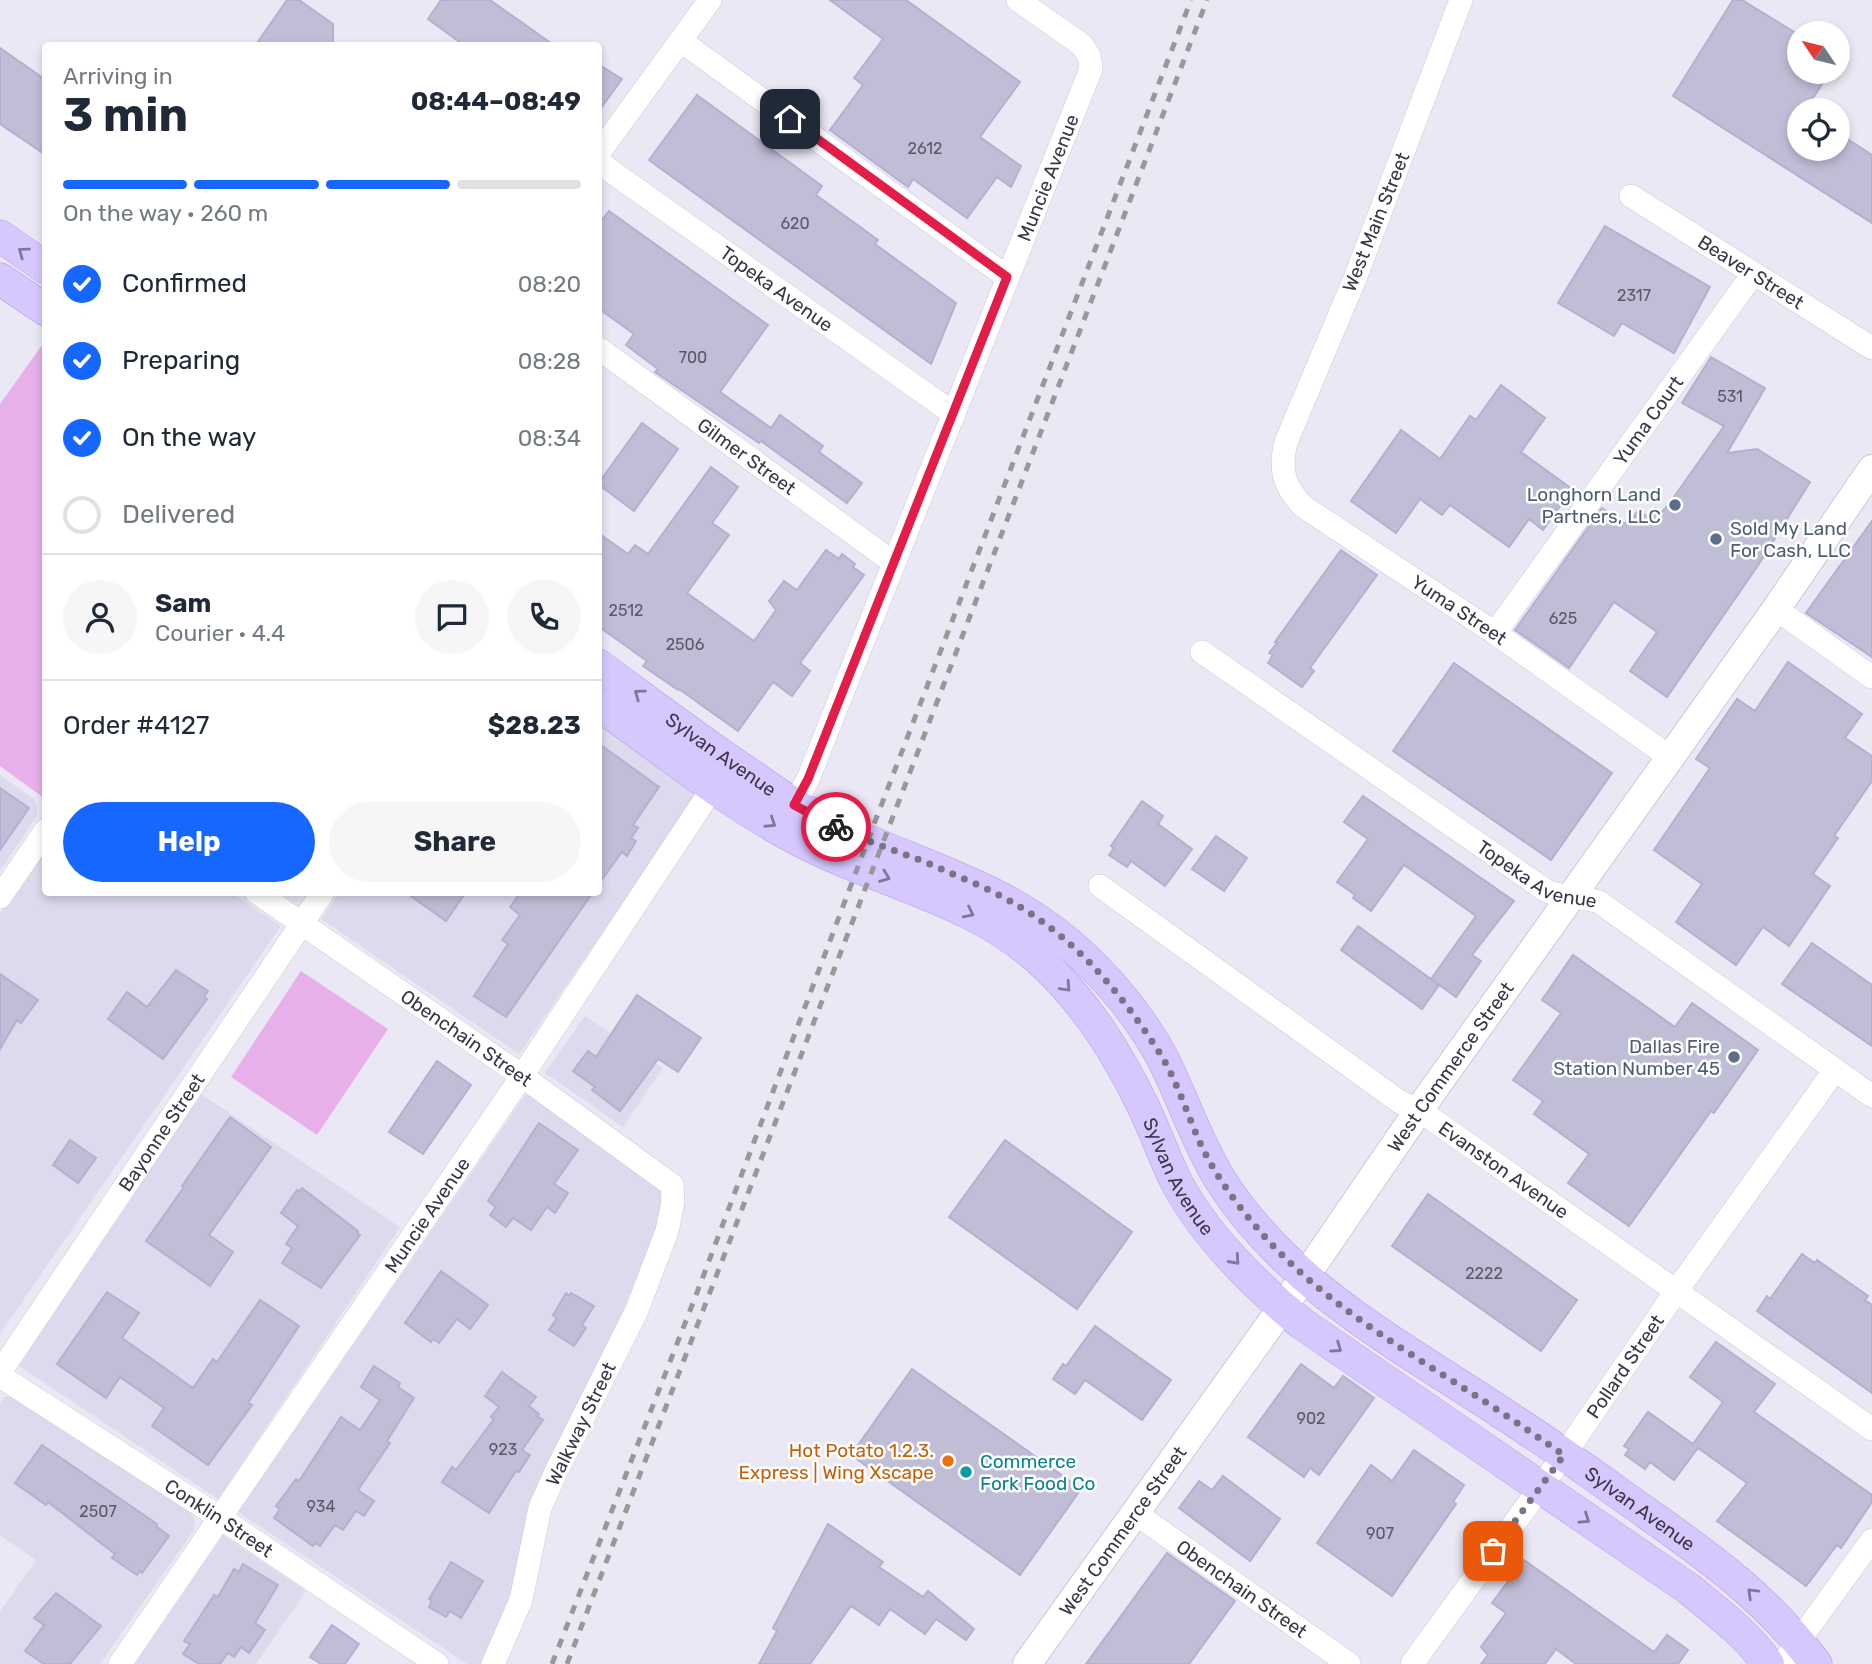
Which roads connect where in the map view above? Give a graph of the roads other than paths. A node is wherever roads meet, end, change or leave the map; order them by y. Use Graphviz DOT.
graph roads {
  1 [pos="710,0"];
  2 [pos="1018,0"];
  3 [pos="1461,0"];
  4 [pos="681,41"];
  5 [pos="602,149"];
  6 [pos="602,165"];
  7 [pos="1630,196"];
  8 [pos="0,236"];
  9 [pos="42,265"];
  10 [pos="1753,274"];
  11 [pos="1007,277"];
  12 [pos="0,279"];
  13 [pos="42,307"];
  14 [pos="1872,348"];
  15 [pos="602,351"];
  16 [pos="954,414"];
  17 [pos="1286,442"];
  18 [pos="1872,469"];
  19 [pos="894,563"];
  20 [pos="1776,610"];
  21 [pos="1495,633"];
  22 [pos="1202,652"];
  23 [pos="602,669"];
  24 [pos="1872,677"];
  25 [pos="602,706"];
  26 [pos="1671,758"];
  27 [pos="722,774"];
  28 [pos="794,805"];
  29 [pos="42,836"];
  30 [pos="1100,886"];
  31 [pos="262,896"];
  32 [pos="320,896"];
  33 [pos="0,897"];
  34 [pos="1571,898"];
  35 [pos="301,924"];
  36 [pos="1835,1070"];
  37 [pos="522,1076"];
  38 [pos="1872,1096"];
  39 [pos="1419,1110"];
  40 [pos="672,1185"];
  41 [pos="1304,1276"];
  42 [pos="1677,1290"];
  43 [pos="1282,1307"];
  44 [pos="0,1374"];
  45 [pos="1872,1429"];
  46 [pos="1564,1455"];
  47 [pos="1539,1488"];
  48 [pos="1135,1513"];
  49 [pos="219,1517"];
  50 [pos="1872,1540"];
  51 [pos="1799,1657"];
  52 [pos="120,1664"];
  53 [pos="437,1664"];
  54 [pos="493,1664"];
  55 [pos="1027,1664"];
  56 [pos="1349,1664"];
  57 [pos="1412,1664"];
  58 [pos="1768,1664"];
  1 -- 4 [label="street"];
  2 -- 11 [label="street, Muncie Avenue"];
  3 -- 17 [label="street, West Main Street"];
  4 -- 5 [label="street"];
  4 -- 11 [label="street"];
  6 -- 16 [label="street, Topeka Avenue"];
  7 -- 10 [label="street, Beaver Street"];
  9 -- 8 [label="main road, one-way"];
  10 -- 14 [label="street, Beaver Street"];
  10 -- 21 [label="street, Yuma Court"];
  11 -- 16 [label="street, Muncie Avenue"];
  12 -- 13 [label="main road"];
  15 -- 19 [label="street, Gilmer Street"];
  16 -- 19 [label="street, Muncie Avenue"];
  17 -- 21 [label="street, Yuma Street"];
  18 -- 20 [label="street, West Commerce Street"];
  19 -- 28 [label="street, Muncie Avenue"];
  20 -- 24 [label="street"];
  20 -- 26 [label="street, West Commerce Street"];
  21 -- 26 [label="street, Yuma Street"];
  22 -- 34 [label="street, Topeka Avenue"];
  27 -- 23 [label="main road, Sylvan Avenue, one-way"];
  25 -- 27 [label="main road, Sylvan Avenue"];
  26 -- 34 [label="street, West Commerce Street"];
  27 -- 28 [label="main road, Sylvan Avenue"];
  27 -- 37 [label="street, Muncie Avenue"];
  27 -- 43 [label="main road, Sylvan Avenue, one-way"];
  28 -- 41 [label="main road, Sylvan Avenue"];
  29 -- 33 [label="street"];
  30 -- 39 [label="street, Evanston Avenue"];
  31 -- 35 [label="street, Obenchain Street"];
  32 -- 35 [label="street, Bayonne Street"];
  34 -- 36 [label="street, Topeka Avenue"];
  34 -- 39 [label="street, West Commerce Street"];
  35 -- 37 [label="street, Obenchain Street"];
  35 -- 44 [label="street, Bayonne Street"];
  36 -- 38 [label="street, Topeka Avenue"];
  36 -- 42 [label="street, Pollard Street"];
  37 -- 40 [label="street, Obenchain Street"];
  37 -- 49 [label="street, Muncie Avenue"];
  39 -- 41 [label="street, West Commerce Street"];
  39 -- 42 [label="street, Evanston Avenue"];
  40 -- 54 [label="street, Walkway Street"];
  41 -- 43 [label="street, West Commerce Street"];
  41 -- 46 [label="main road, Sylvan Avenue"];
  42 -- 45 [label="street, Evanston Avenue"];
  42 -- 46 [label="street, Pollard Street"];
  43 -- 47 [label="main road, Sylvan Avenue, one-way"];
  43 -- 48 [label="street, West Commerce Street"];
  44 -- 49 [label="street, Conklin Street"];
  46 -- 47 [label="street, Pollard Street"];
  51 -- 46 [label="main road, Sylvan Avenue, one-way"];
  47 -- 57 [label="street, Pollard Street"];
  47 -- 58 [label="main road, Sylvan Avenue, one-way"];
  48 -- 55 [label="street, West Commerce Street"];
  48 -- 56 [label="street, Obenchain Street"];
  49 -- 52 [label="street, Muncie Avenue"];
  49 -- 53 [label="street, Conklin Street"];
  50 -- 51 [label="street"];
}
